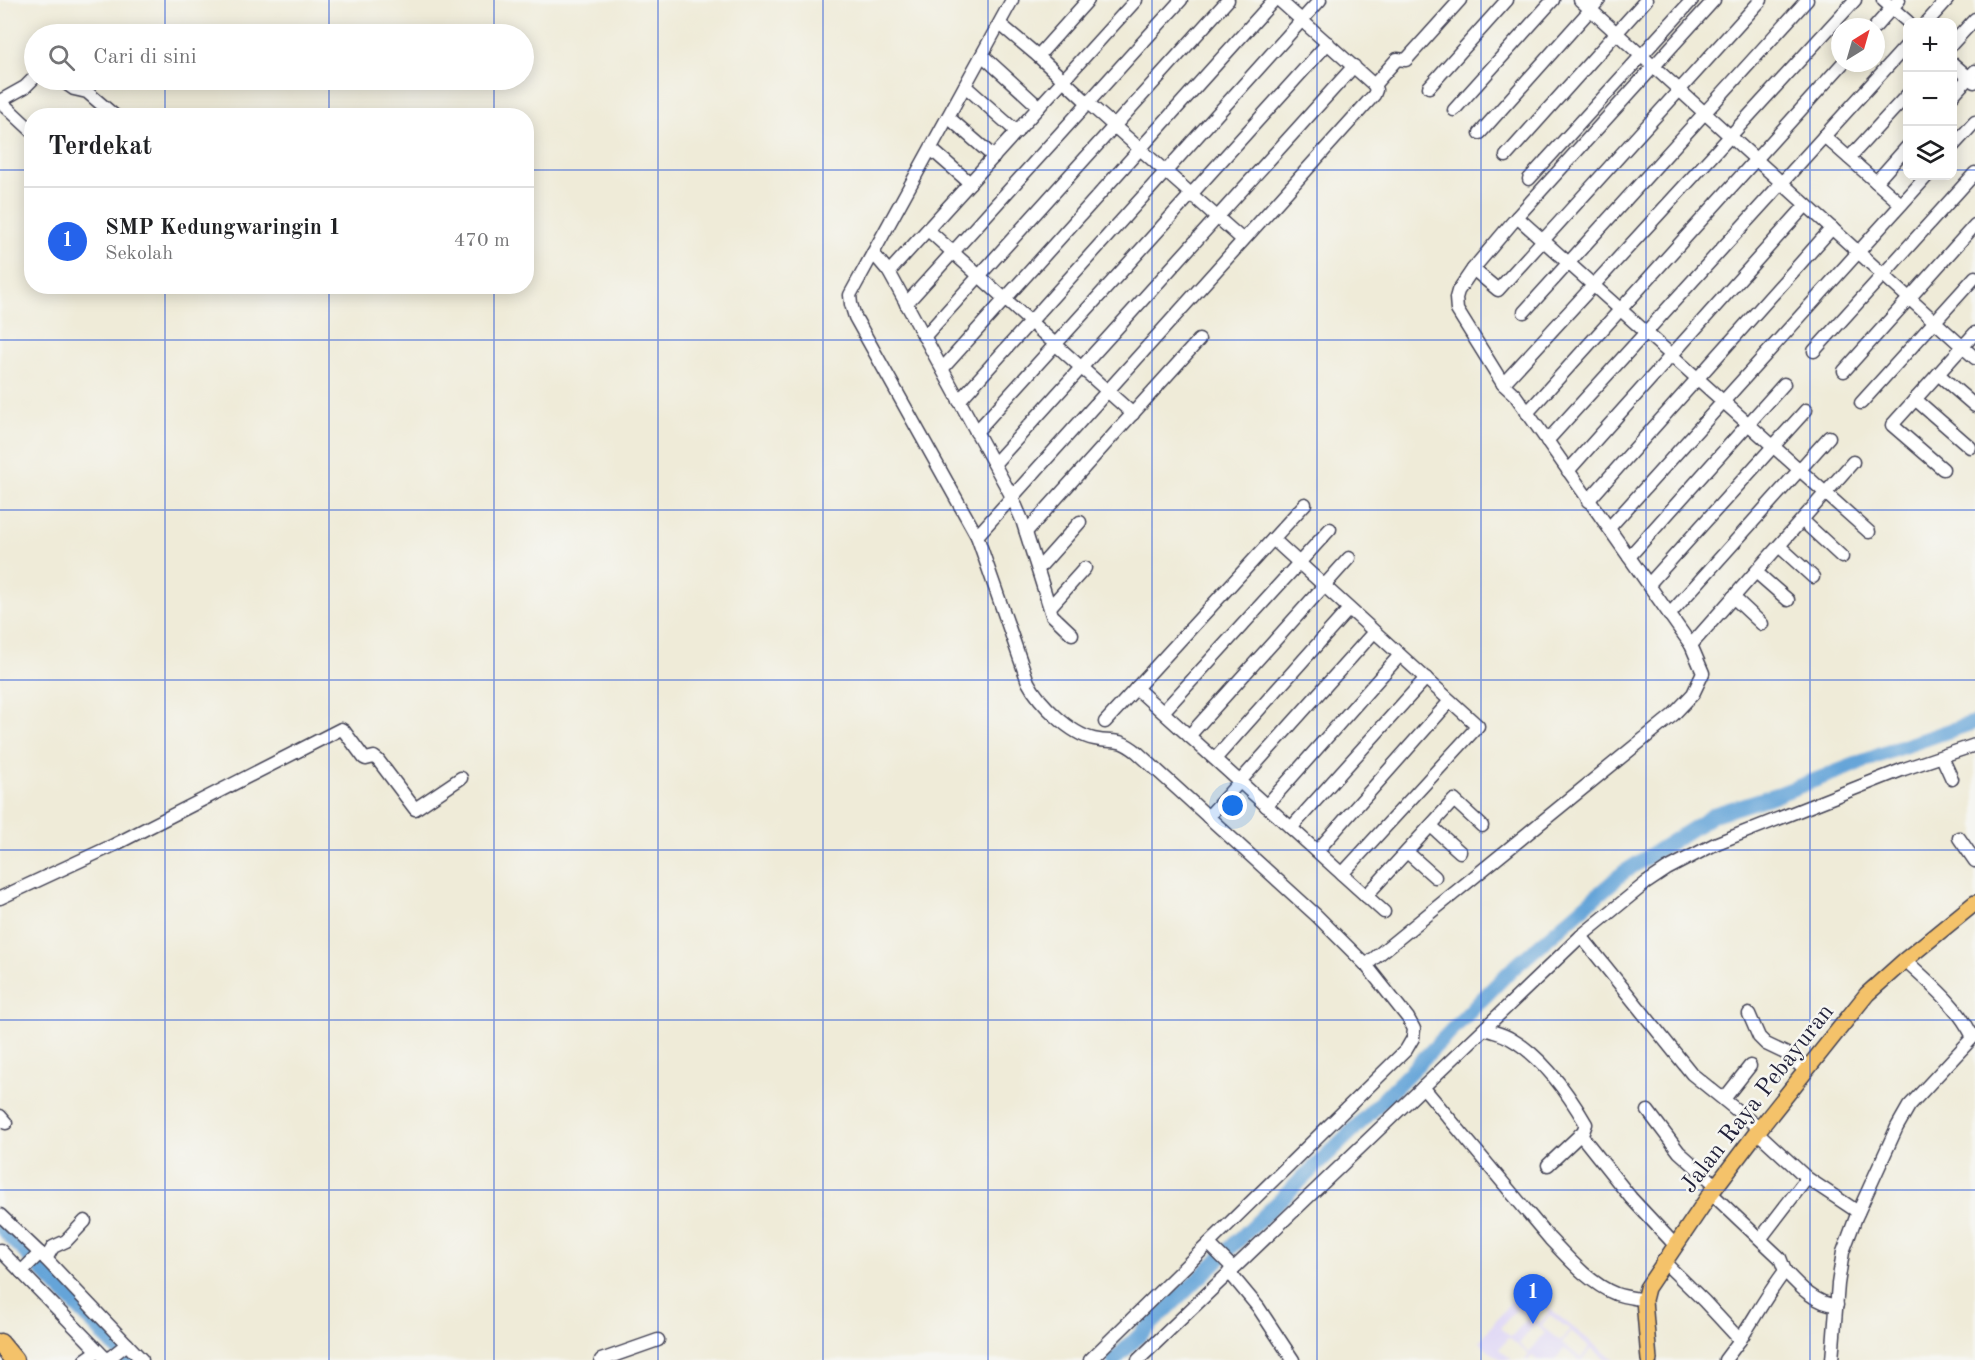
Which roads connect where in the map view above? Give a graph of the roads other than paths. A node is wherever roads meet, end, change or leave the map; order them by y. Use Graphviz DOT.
graph roads {
  1 [pos="1012,0"];
  2 [pos="1136,0"];
  3 [pos="1182,0"];
  4 [pos="1228,0"];
  5 [pos="1274,0"];
  6 [pos="1279,0"];
  7 [pos="1320,0"];
  8 [pos="1460,0"];
  9 [pos="1507,0"];
  10 [pos="1553,0"];
  11 [pos="1580,0"];
  12 [pos="1646,0"];
  13 [pos="1692,0"];
  14 [pos="1714,0"];
  15 [pos="1761,0"];
  16 [pos="1807,0"];
  17 [pos="1855,0"];
  18 [pos="1947,0"];
  19 [pos="1080,3"];
  20 [pos="1892,3"];
  21 [pos="1595,5"];
  22 [pos="1881,18"];
  23 [pos="1905,18"];
  24 [pos="1931,18"];
  25 [pos="1975,19"];
  26 [pos="1302,20"];
  27 [pos="1000,24"];
  28 [pos="1616,33"];
  29 [pos="1957,39"];
  30 [pos="1328,43"];
  31 [pos="1903,49"];
  32 [pos="982,55"];
  33 [pos="1038,56"];
  34 [pos="1641,56"];
  35 [pos="1354,66"];
  36 [pos="1653,66"];
  37 [pos="1957,66"];
  38 [pos="1834,72"];
  39 [pos="1973,77"];
  40 [pos="1064,80"];
  41 [pos="1374,85"];
  42 [pos="965,86"];
  43 [pos="1429,87"];
  44 [pos="24,88"];
  45 [pos="74,90"];
  46 [pos="1679,90"];
  47 [pos="1957,92"];
  48 [pos="1903,99"];
  49 [pos="0,101"];
  50 [pos="1088,103"];
  51 [pos="1040,107"];
  52 [pos="106,108"];
  53 [pos="1454,110"];
  54 [pos="1704,113"];
  55 [pos="948,117"];
  56 [pos="1975,122"];
  57 [pos="24,124"];
  58 [pos="1114,126"];
  59 [pos="1017,132"];
  60 [pos="1480,133"];
  61 [pos="1730,136"];
  62 [pos="1824,136"];
  63 [pos="1957,142"];
  64 [pos="1140,148"];
  65 [pos="931,149"];
  66 [pos="1903,152"];
  67 [pos="1506,156"];
  68 [pos="994,157"];
  69 [pos="1849,158"];
  70 [pos="1756,159"];
  71 [pos="1166,171"];
  72 [pos="1975,173"];
  73 [pos="1529,179"];
  74 [pos="1923,180"];
  75 [pos="1876,182"];
  76 [pos="970,183"];
  77 [pos="1782,183"];
  78 [pos="1191,194"];
  79 [pos="1901,204"];
  80 [pos="1806,205"];
  81 [pos="1217,217"];
  82 [pos="1517,217"];
  83 [pos="1975,225"];
  84 [pos="1832,228"];
  85 [pos="928,230"];
  86 [pos="1243,240"];
  87 [pos="1544,240"];
  88 [pos="953,252"];
  89 [pos="1858,252"];
  90 [pos="873,254"];
  91 [pos="1568,262"];
  92 [pos="1473,268"];
  93 [pos="889,272"];
  94 [pos="1883,275"];
  95 [pos="980,276"];
  96 [pos="1975,277"];
  97 [pos="1594,285"];
  98 [pos="1005,298"];
  99 [pos="1909,298"];
  100 [pos="906,304"];
  101 [pos="1620,309"];
  102 [pos="1524,312"];
  103 [pos="1030,321"];
  104 [pos="1935,321"];
  105 [pos="1646,332"];
  106 [pos="1975,333"];
  107 [pos="924,337"];
  108 [pos="1199,340"];
  109 [pos="1056,345"];
  110 [pos="1963,347"];
  111 [pos="1815,351"];
  112 [pos="1671,355"];
  113 [pos="1975,358"];
  114 [pos="943,368"];
  115 [pos="1082,368"];
  116 [pos="1844,371"];
  117 [pos="1938,374"];
  118 [pos="1698,379"];
  119 [pos="1503,384"];
  120 [pos="1784,384"];
  121 [pos="1107,391"];
  122 [pos="1915,399"];
  123 [pos="959,401"];
  124 [pos="1723,401"];
  125 [pos="1861,402"];
  126 [pos="1975,406"];
  127 [pos="1806,410"];
  128 [pos="1527,413"];
  129 [pos="1132,414"];
  130 [pos="1748,424"];
  131 [pos="976,432"];
  132 [pos="1829,437"];
  133 [pos="1547,441"];
  134 [pos="1773,447"];
  135 [pos="1970,447"];
  136 [pos="1853,462"];
  137 [pos="995,463"];
  138 [pos="1799,470"];
  139 [pos="1943,470"];
  140 [pos="1568,471"];
  141 [pos="1826,494"];
  142 [pos="1012,497"];
  143 [pos="1588,501"];
  144 [pos="1305,504"];
  145 [pos="1802,520"];
  146 [pos="1080,522"];
  147 [pos="1609,528"];
  148 [pos="1330,529"];
  149 [pos="1026,532"];
  150 [pos="1869,532"];
  151 [pos="977,536"];
  152 [pos="1273,539"];
  153 [pos="1779,546"];
  154 [pos="1629,556"];
  155 [pos="1842,557"];
  156 [pos="1348,558"];
  157 [pos="1299,563"];
  158 [pos="1085,568"];
  159 [pos="1038,570"];
  160 [pos="1756,572"];
  161 [pos="1813,577"];
  162 [pos="1649,584"];
  163 [pos="1324,586"];
  164 [pos="1733,597"];
  165 [pos="1788,600"];
  166 [pos="1050,607"];
  167 [pos="1349,609"];
  168 [pos="1669,615"];
  169 [pos="1762,624"];
  170 [pos="1374,632"];
  171 [pos="1072,634"];
  172 [pos="1691,645"];
  173 [pos="1400,655"];
  174 [pos="1426,678"];
  175 [pos="1136,688"];
  176 [pos="1450,700"];
  177 [pos="1163,712"];
  178 [pos="1105,722"];
  179 [pos="1189,736"];
  180 [pos="1975,745"];
  181 [pos="1942,757"];
  182 [pos="1215,759"];
  183 [pos="461,778"];
  184 [pos="1952,779"];
  185 [pos="1240,782"];
  186 [pos="1266,806"];
  187 [pos="1208,817"];
  188 [pos="1431,826"];
  189 [pos="1482,826"];
  190 [pos="1291,828"];
  191 [pos="1959,838"];
  192 [pos="1317,851"];
  193 [pos="1407,852"];
  194 [pos="1460,852"];
  195 [pos="1975,861"];
  196 [pos="1342,874"];
  197 [pos="1436,877"];
  198 [pos="1366,896"];
  199 [pos="0,898"];
  200 [pos="1975,903"];
  201 [pos="1384,912"];
  202 [pos="1581,936"];
  203 [pos="1905,960"];
  204 [pos="1366,965"];
  205 [pos="1749,1014"];
  206 [pos="1485,1029"];
  207 [pos="1974,1036"];
  208 [pos="1750,1066"];
  209 [pos="1805,1070"];
  210 [pos="1423,1087"];
  211 [pos="1724,1099"];
  212 [pos="1648,1112"];
  213 [pos="1758,1130"];
  214 [pos="1581,1134"];
  215 [pos="1548,1165"];
  216 [pos="1807,1178"];
  217 [pos="1714,1190"];
  218 [pos="1858,1212"];
  219 [pos="0,1215"];
  220 [pos="86,1221"];
  221 [pos="1761,1238"];
  222 [pos="1676,1245"];
  223 [pos="1212,1247"];
  224 [pos="0,1250"];
  225 [pos="40,1256"];
  226 [pos="1664,1261"];
  227 [pos="1231,1269"];
  228 [pos="24,1270"];
  229 [pos="1785,1271"];
  230 [pos="1644,1300"];
  231 [pos="1837,1305"];
  232 [pos="658,1340"];
  233 [pos="1740,1340"];
  234 [pos="0,1343"];
  235 [pos="126,1346"];
  236 [pos="106,1357"];
  237 [pos="14,1360"];
  238 [pos="85,1360"];
  239 [pos="142,1360"];
  240 [pos="601,1360"];
  241 [pos="1090,1360"];
  242 [pos="1138,1360"];
  243 [pos="1293,1360"];
  244 [pos="1649,1360"];
  245 [pos="1725,1360"];
  246 [pos="1832,1360"];
  1 -- 27 [label="street"];
  2 -- 40 [label="street"];
  3 -- 50 [label="street"];
  4 -- 58 [label="street"];
  5 -- 64 [label="street"];
  6 -- 26 [label="street"];
  7 -- 26 [label="street"];
  8 -- 41 [label="street"];
  9 -- 43 [label="street"];
  10 -- 53 [label="street"];
  11 -- 21 [label="street"];
  12 -- 28 [label="street"];
  13 -- 34 [label="street"];
  14 -- 36 [label="street"];
  15 -- 46 [label="street"];
  16 -- 54 [label="street"];
  17 -- 61 [label="street"];
  18 -- 24 [label="street"];
  19 -- 33 [label="street"];
  20 -- 22 [label="street"];
  20 -- 23 [label="street"];
  21 -- 28 [label="street"];
  21 -- 60 [label="street"];
  25 -- 29 [label="street"];
  26 -- 30 [label="street"];
  26 -- 71 [label="street"];
  27 -- 32 [label="street"];
  27 -- 33 [label="street"];
  28 -- 34 [label="street"];
  28 -- 67 [label="street"];
  30 -- 35 [label="street"];
  30 -- 78 [label="street"];
  31 -- 62 [label="street"];
  32 -- 42 [label="street"];
  32 -- 51 [label="street"];
  33 -- 40 [label="street"];
  34 -- 36 [label="street"];
  34 -- 73 [label="street"];
  35 -- 41 [label="street"];
  35 -- 81 [label="street"];
  36 -- 46 [label="street"];
  36 -- 82 [label="street"];
  37 -- 39 [label="street"];
  38 -- 70 [label="street"];
  39 -- 47 [label="street"];
  40 -- 50 [label="street"];
  40 -- 51 [label="street"];
  41 -- 86 [label="street"];
  42 -- 55 [label="street"];
  42 -- 59 [label="street"];
  44 -- 49 [label="street"];
  45 -- 52 [label="street"];
  46 -- 54 [label="street"];
  46 -- 87 [label="street"];
  48 -- 69 [label="street"];
  49 -- 57 [label="street"];
  50 -- 58 [label="street"];
  50 -- 88 [label="street"];
  51 -- 59 [label="street"];
  54 -- 61 [label="street"];
  54 -- 91 [label="street"];
  55 -- 65 [label="street"];
  55 -- 68 [label="street"];
  56 -- 63 [label="street"];
  58 -- 64 [label="street"];
  58 -- 95 [label="street"];
  59 -- 68 [label="street"];
  61 -- 70 [label="street"];
  61 -- 97 [label="street"];
  62 -- 69 [label="street"];
  62 -- 77 [label="street"];
  64 -- 71 [label="street"];
  64 -- 98 [label="street"];
  65 -- 76 [label="street"];
  65 -- 90 [label="street"];
  66 -- 75 [label="street"];
  68 -- 76 [label="street"];
  69 -- 75 [label="street"];
  70 -- 77 [label="street"];
  70 -- 101 [label="street"];
  71 -- 78 [label="street"];
  71 -- 103 [label="street"];
  72 -- 94 [label="street"];
  74 -- 79 [label="street"];
  75 -- 79 [label="street"];
  76 -- 85 [label="street"];
  77 -- 80 [label="street"];
  77 -- 105 [label="street"];
  78 -- 81 [label="street"];
  78 -- 109 [label="street"];
  79 -- 89 [label="street"];
  80 -- 84 [label="street"];
  80 -- 112 [label="street"];
  81 -- 86 [label="street"];
  81 -- 115 [label="street"];
  82 -- 87 [label="street"];
  82 -- 92 [label="street"];
  83 -- 99 [label="street"];
  84 -- 89 [label="street"];
  84 -- 118 [label="street"];
  85 -- 88 [label="street"];
  85 -- 93 [label="street"];
  86 -- 121 [label="street"];
  87 -- 91 [label="street"];
  87 -- 92 [label="street"];
  88 -- 95 [label="street"];
  88 -- 100 [label="street"];
  89 -- 94 [label="street"];
  89 -- 124 [label="street"];
  90 -- 93 [label="street"];
  90 -- 151 [label="street"];
  91 -- 97 [label="street"];
  91 -- 102 [label="street"];
  92 -- 119 [label="street"];
  93 -- 100 [label="street"];
  94 -- 99 [label="street"];
  94 -- 111 [label="street"];
  95 -- 98 [label="street"];
  95 -- 107 [label="street"];
  96 -- 104 [label="street"];
  97 -- 101 [label="street"];
  97 -- 119 [label="street"];
  98 -- 103 [label="street"];
  98 -- 114 [label="street"];
  99 -- 104 [label="street"];
  99 -- 116 [label="street"];
  100 -- 107 [label="street"];
  101 -- 105 [label="street"];
  101 -- 128 [label="street"];
  103 -- 109 [label="street"];
  103 -- 123 [label="street"];
  104 -- 110 [label="street"];
  104 -- 125 [label="street"];
  105 -- 112 [label="street"];
  105 -- 133 [label="street"];
  106 -- 110 [label="street"];
  107 -- 114 [label="street"];
  108 -- 129 [label="street"];
  109 -- 115 [label="street"];
  109 -- 131 [label="street"];
  110 -- 113 [label="street"];
  110 -- 117 [label="street"];
  112 -- 118 [label="street"];
  112 -- 140 [label="street"];
  114 -- 123 [label="street"];
  115 -- 121 [label="street"];
  115 -- 137 [label="street"];
  117 -- 122 [label="street"];
  117 -- 126 [label="street"];
  118 -- 124 [label="street"];
  118 -- 143 [label="street"];
  119 -- 128 [label="street"];
  120 -- 130 [label="street"];
  121 -- 129 [label="street"];
  121 -- 142 [label="street"];
  122 -- 135 [label="street"];
  122 -- 139 [label="street"];
  123 -- 131 [label="street"];
  124 -- 130 [label="street"];
  124 -- 147 [label="street"];
  127 -- 134 [label="street"];
  128 -- 133 [label="street"];
  129 -- 149 [label="street"];
  130 -- 134 [label="street"];
  130 -- 154 [label="street"];
  131 -- 137 [label="street"];
  132 -- 138 [label="street"];
  133 -- 140 [label="street"];
  134 -- 138 [label="street"];
  134 -- 162 [label="street"];
  136 -- 141 [label="street"];
  137 -- 142 [label="street"];
  138 -- 141 [label="street"];
  138 -- 168 [label="street"];
  140 -- 143 [label="street"];
  141 -- 145 [label="street"];
  141 -- 150 [label="street"];
  142 -- 149 [label="street"];
  142 -- 151 [label="street"];
  143 -- 147 [label="street"];
  144 -- 152 [label="street"];
  145 -- 153 [label="street"];
  145 -- 155 [label="street"];
  146 -- 159 [label="street"];
  147 -- 154 [label="street"];
  148 -- 157 [label="street"];
  149 -- 159 [label="street"];
  151 -- 187 [label="street"];
  152 -- 157 [label="street"];
  152 -- 175 [label="street"];
  153 -- 160 [label="street"];
  153 -- 161 [label="street"];
  154 -- 162 [label="street"];
  156 -- 163 [label="street"];
  157 -- 163 [label="street"];
  157 -- 177 [label="street"];
  158 -- 166 [label="street"];
  159 -- 166 [label="street"];
  160 -- 164 [label="street"];
  160 -- 165 [label="street"];
  162 -- 168 [label="street"];
  163 -- 167 [label="street"];
  163 -- 179 [label="street"];
  164 -- 169 [label="street"];
  164 -- 172 [label="street"];
  166 -- 171 [label="street"];
  167 -- 170 [label="street"];
  167 -- 182 [label="street"];
  168 -- 172 [label="street"];
  170 -- 173 [label="street"];
  170 -- 185 [label="street"];
  172 -- 204 [label="street"];
  173 -- 174 [label="street"];
  173 -- 186 [label="street"];
  174 -- 176 [label="street"];
  174 -- 190 [label="street"];
  175 -- 177 [label="street"];
  175 -- 178 [label="street"];
  176 -- 192 [label="street"];
  176 -- 196 [label="street"];
  177 -- 179 [label="street"];
  179 -- 182 [label="street"];
  180 -- 181 [label="street"];
  181 -- 184 [label="street"];
  181 -- 202 [label="street"];
  182 -- 185 [label="street"];
  183 -- 199 [label="street"];
  185 -- 186 [label="street"];
  185 -- 187 [label="street"];
  186 -- 190 [label="street"];
  187 -- 204 [label="street"];
  188 -- 189 [label="street"];
  188 -- 193 [label="street"];
  188 -- 194 [label="street"];
  190 -- 192 [label="street"];
  191 -- 195 [label="street"];
  192 -- 196 [label="street"];
  193 -- 197 [label="street"];
  193 -- 198 [label="street"];
  196 -- 198 [label="street"];
  198 -- 201 [label="street"];
  200 -- 203 [label="main road, Jalan Raya Pebayuran"];
  202 -- 206 [label="street"];
  202 -- 211 [label="street"];
  203 -- 207 [label="street"];
  203 -- 209 [label="main road, Jalan Raya Pebayuran"];
  204 -- 223 [label="street"];
  205 -- 209 [label="street"];
  206 -- 210 [label="street"];
  206 -- 214 [label="street"];
  207 -- 218 [label="street"];
  208 -- 211 [label="street"];
  209 -- 213 [label="main road, Jalan Raya Pebayuran"];
  210 -- 227 [label="street"];
  210 -- 230 [label="street"];
  211 -- 213 [label="street"];
  212 -- 217 [label="street"];
  213 -- 216 [label="street"];
  213 -- 217 [label="main road, Jalan Raya Pebayuran"];
  214 -- 215 [label="street"];
  214 -- 222 [label="street"];
  216 -- 218 [label="street"];
  216 -- 221 [label="street"];
  217 -- 221 [label="street"];
  217 -- 222 [label="main road, Jalan Raya Pebayuran"];
  218 -- 231 [label="street"];
  219 -- 225 [label="street"];
  220 -- 225 [label="street"];
  221 -- 229 [label="street"];
  222 -- 226 [label="main road, Jalan Raya Pebayuran"];
  223 -- 227 [label="street"];
  223 -- 241 [label="street"];
  224 -- 228 [label="street"];
  225 -- 228 [label="street"];
  225 -- 235 [label="street"];
  226 -- 230 [label="main road, Jalan Raya Pebayuran"];
  226 -- 233 [label="street"];
  227 -- 242 [label="street"];
  227 -- 243 [label="street"];
  228 -- 236 [label="street"];
  229 -- 231 [label="street"];
  229 -- 233 [label="street"];
  230 -- 244 [label="main road, Jalan Raya Pebayuran"];
  231 -- 246 [label="street"];
  232 -- 240 [label="street"];
  233 -- 245 [label="street"];
  234 -- 237 [label="highway"];
  235 -- 236 [label="street"];
  235 -- 239 [label="street"];
  236 -- 238 [label="street"];
}
